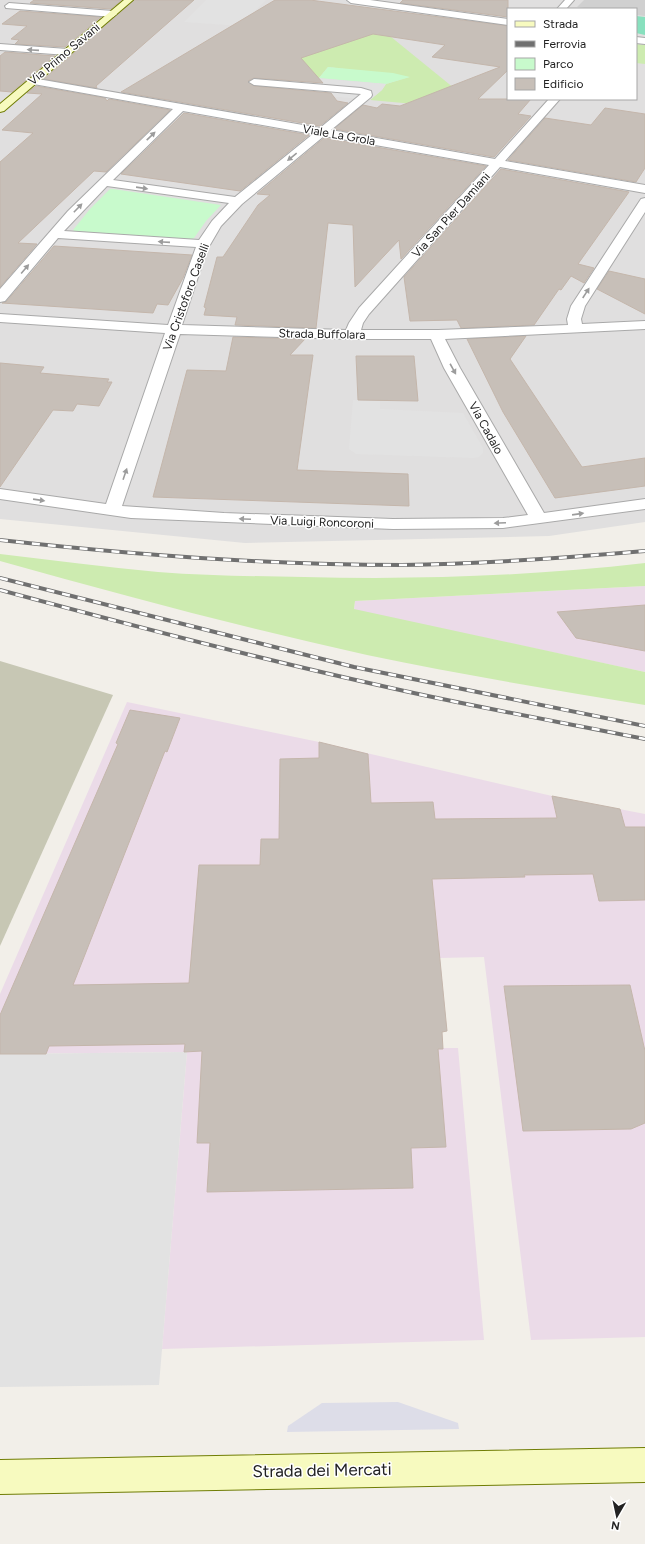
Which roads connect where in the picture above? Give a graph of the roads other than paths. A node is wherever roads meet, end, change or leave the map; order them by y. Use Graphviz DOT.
graph roads {
  1 [pos="128,0"];
  2 [pos="351,0"];
  3 [pos="570,0"];
  4 [pos="9,6"];
  5 [pos="562,8"];
  6 [pos="113,14"];
  7 [pos="507,22"];
  8 [pos="0,47"];
  9 [pos="66,52"];
  10 [pos="32,81"];
  11 [pos="254,82"];
  12 [pos="554,100"];
  13 [pos="181,107"];
  14 [pos="0,109"];
  15 [pos="322,132"];
  16 [pos="498,163"];
  17 [pos="103,182"];
  18 [pos="645,189"];
  19 [pos="238,202"];
  20 [pos="645,202"];
  21 [pos="54,234"];
  22 [pos="203,244"];
  23 [pos="0,298"];
  24 [pos="0,318"];
  25 [pos="645,325"];
  26 [pos="174,329"];
  27 [pos="576,329"];
  28 [pos="436,334"];
  29 [pos="352,335"];
  30 [pos="0,494"];
  31 [pos="645,504"];
  32 [pos="112,511"];
  33 [pos="539,519"];
  34 [pos="645,1465"];
  35 [pos="0,1477"];
  1 -- 6 [label="street, Via Primo Savani"];
  2 -- 7 [label="street"];
  3 -- 5 [label="street"];
  4 -- 6 [label="street"];
  6 -- 9 [label="street, Via Primo Savani"];
  9 -- 8 [label="street, one-way"];
  9 -- 10 [label="street, Via Primo Savani"];
  10 -- 13 [label="street, Viale La Grola"];
  10 -- 14 [label="street, Via Primo Savani"];
  11 -- 15 [label="street, Via Cristoforo Caselli"];
  12 -- 16 [label="street, Via San Pier Damiani"];
  13 -- 15 [label="street, Viale La Grola"];
  17 -- 13 [label="street, one-way"];
  15 -- 16 [label="street, Viale La Grola"];
  15 -- 19 [label="street, Via Cristoforo Caselli, one-way"];
  16 -- 18 [label="street, Viale La Grola"];
  16 -- 29 [label="street, Via San Pier Damiani"];
  17 -- 19 [label="street, one-way"];
  21 -- 17 [label="street, one-way"];
  19 -- 22 [label="street, Via Cristoforo Caselli"];
  27 -- 20 [label="street, one-way"];
  22 -- 21 [label="street, one-way"];
  23 -- 21 [label="street, one-way"];
  22 -- 26 [label="street, Via Cristoforo Caselli"];
  24 -- 26 [label="street, Strada Buffolara"];
  25 -- 27 [label="street, Strada Buffolara"];
  26 -- 29 [label="street, Strada Buffolara"];
  32 -- 26 [label="street, Via Cristoforo Caselli, one-way"];
  27 -- 28 [label="street, Strada Buffolara"];
  28 -- 29 [label="street, Strada Buffolara"];
  28 -- 33 [label="street, Via Cadalo, one-way"];
  30 -- 32 [label="street, Via Luigi Roncoroni, one-way"];
  33 -- 31 [label="street, Via Luigi Roncoroni, one-way"];
  33 -- 32 [label="street, Via Luigi Roncoroni, one-way"];
  34 -- 35 [label="street, Strada dei Mercati"];
}
